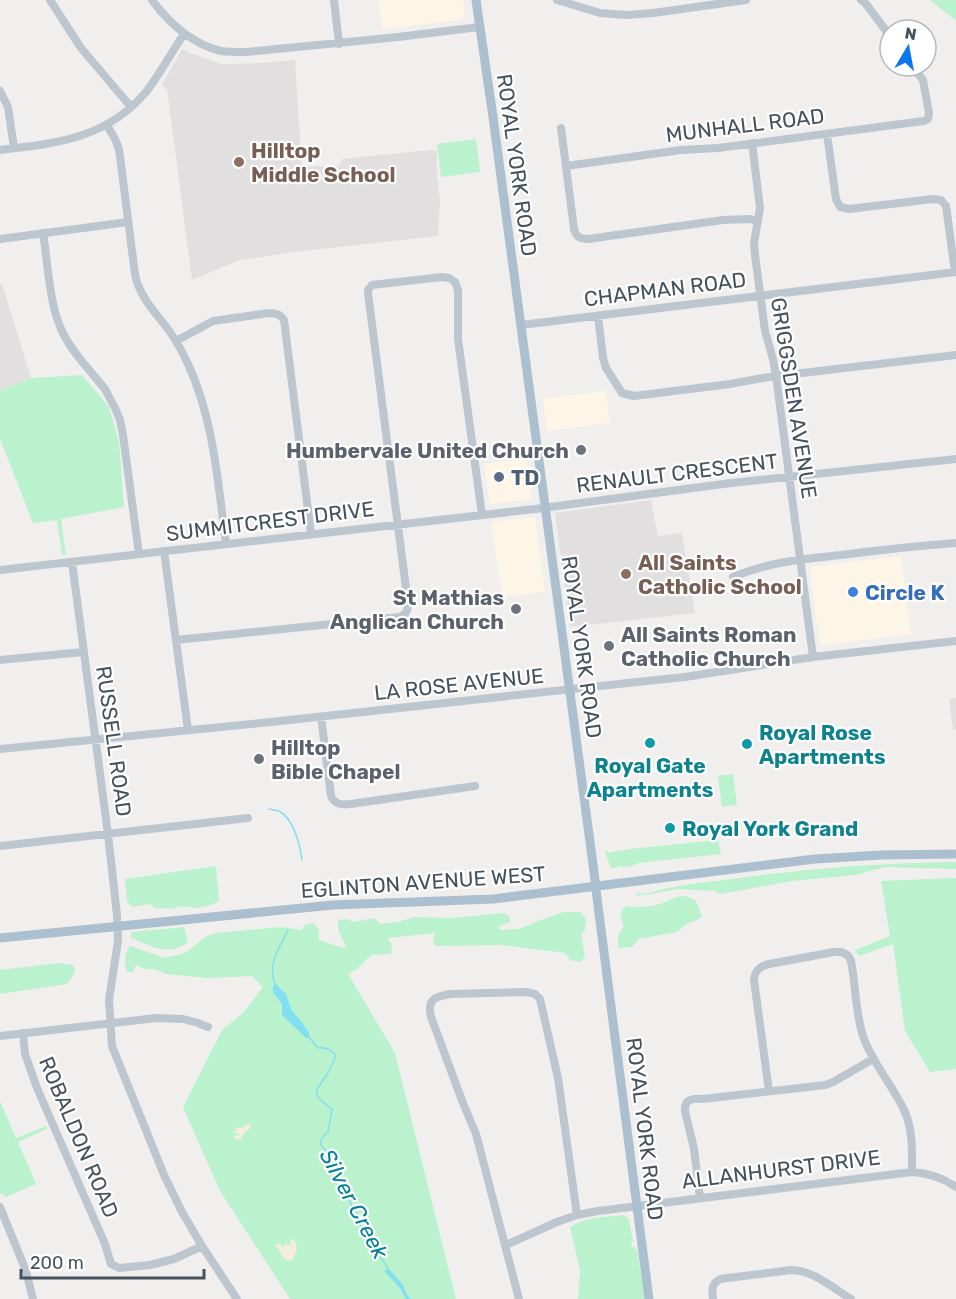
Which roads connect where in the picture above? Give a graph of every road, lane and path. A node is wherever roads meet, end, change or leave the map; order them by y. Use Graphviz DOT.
graph roads {
  1 [pos="51,0"];
  2 [pos="152,0"];
  3 [pos="334,0"];
  4 [pos="476,0"];
  5 [pos="557,0"];
  6 [pos="746,0"];
  7 [pos="861,0"];
  8 [pos="878,20"];
  9 [pos="479,27"];
  10 [pos="184,34"];
  11 [pos="339,44"];
  12 [pos="921,78"];
  13 [pos="0,91"];
  14 [pos="131,107"];
  15 [pos="107,125"];
  16 [pos="561,128"];
  17 [pos="827,134"];
  18 [pos="752,143"];
  19 [pos="14,148"];
  20 [pos="0,150"];
  21 [pos="566,166"];
  22 [pos="758,221"];
  23 [pos="128,222"];
  24 [pos="43,233"];
  25 [pos="0,239"];
  26 [pos="955,272"];
  27 [pos="760,296"];
  28 [pos="598,316"];
  29 [pos="521,325"];
  30 [pos="176,341"];
  31 [pos="956,355"];
  32 [pos="776,376"];
  33 [pos="956,459"];
  34 [pos="789,478"];
  35 [pos="545,507"];
  36 [pos="482,515"];
  37 [pos="398,524"];
  38 [pos="311,534"];
  39 [pos="956,543"];
  40 [pos="226,544"];
  41 [pos="164,551"];
  42 [pos="139,554"];
  43 [pos="800,560"];
  44 [pos="72,562"];
  45 [pos="0,570"];
  46 [pos="733,577"];
  47 [pos="176,640"];
  48 [pos="956,641"];
  49 [pos="83,651"];
  50 [pos="813,657"];
  51 [pos="0,660"];
  52 [pos="569,689"];
  53 [pos="321,717"];
  54 [pos="188,730"];
  55 [pos="95,740"];
  56 [pos="0,749"];
  57 [pos="475,786"];
  58 [pos="248,818"];
  59 [pos="108,834"];
  60 [pos="0,846"];
  61 [pos="956,854"];
  62 [pos="596,886"];
  63 [pos="118,926"];
  64 [pos="0,938"];
  65 [pos="110,1023"];
  66 [pos="208,1028"];
  67 [pos="23,1034"];
  68 [pos="0,1036"];
  69 [pos="873,1059"];
  70 [pos="769,1091"];
  71 [pos="912,1172"];
  72 [pos="956,1187"];
  73 [pos="700,1197"];
  74 [pos="637,1206"];
  75 [pos="0,1207"];
  76 [pos="577,1215"];
  77 [pos="506,1245"];
  78 [pos="202,1246"];
  79 [pos="33,1299"];
  80 [pos="237,1299"];
  81 [pos="519,1299"];
  82 [pos="649,1299"];
  83 [pos="713,1299"];
  84 [pos="850,1299"];
  1 -- 14 [label="street"];
  2 -- 10 [label="street"];
  3 -- 11 [label="street"];
  4 -- 9 [label="main road, ROYAL YORK ROAD"];
  5 -- 6 [label="street"];
  7 -- 8 [label="street"];
  9 -- 11 [label="street"];
  9 -- 29 [label="main road, ROYAL YORK ROAD"];
  10 -- 11 [label="street"];
  10 -- 14 [label="street"];
  12 -- 17 [label="street, MUNHALL ROAD"];
  13 -- 19 [label="street"];
  14 -- 15 [label="street"];
  15 -- 19 [label="street"];
  15 -- 23 [label="street"];
  16 -- 21 [label="street"];
  17 -- 18 [label="street, MUNHALL ROAD"];
  17 -- 26 [label="street"];
  18 -- 21 [label="street, MUNHALL ROAD"];
  18 -- 22 [label="street, GRIGGSDEN AVENUE"];
  19 -- 20 [label="street"];
  21 -- 22 [label="street"];
  22 -- 27 [label="street, GRIGGSDEN AVENUE"];
  23 -- 24 [label="street"];
  23 -- 30 [label="street"];
  24 -- 25 [label="street"];
  24 -- 42 [label="street"];
  26 -- 27 [label="street, CHAPMAN ROAD"];
  27 -- 28 [label="street, CHAPMAN ROAD"];
  27 -- 32 [label="street, GRIGGSDEN AVENUE"];
  28 -- 29 [label="street, CHAPMAN ROAD"];
  28 -- 32 [label="street"];
  29 -- 35 [label="main road, ROYAL YORK ROAD"];
  30 -- 38 [label="street"];
  30 -- 40 [label="street"];
  31 -- 32 [label="street"];
  32 -- 34 [label="street, GRIGGSDEN AVENUE"];
  33 -- 34 [label="street, RENAULT CRESCENT"];
  34 -- 35 [label="street, RENAULT CRESCENT"];
  34 -- 43 [label="street, GRIGGSDEN AVENUE"];
  35 -- 36 [label="street, SUMMITCREST DRIVE"];
  35 -- 52 [label="main road, ROYAL YORK ROAD"];
  36 -- 37 [label="street, SUMMITCREST DRIVE"];
  36 -- 37 [label="street"];
  37 -- 38 [label="street, SUMMITCREST DRIVE"];
  37 -- 47 [label="street"];
  38 -- 40 [label="street, SUMMITCREST DRIVE"];
  39 -- 43 [label="street"];
  40 -- 41 [label="street, SUMMITCREST DRIVE"];
  41 -- 42 [label="street, SUMMITCREST DRIVE"];
  41 -- 47 [label="street"];
  42 -- 44 [label="street, SUMMITCREST DRIVE"];
  43 -- 46 [label="street"];
  43 -- 50 [label="street, GRIGGSDEN AVENUE"];
  44 -- 45 [label="street, SUMMITCREST DRIVE"];
  44 -- 49 [label="street, RUSSELL ROAD"];
  47 -- 54 [label="street"];
  48 -- 50 [label="street, LA ROSE AVENUE"];
  49 -- 51 [label="street"];
  49 -- 55 [label="street, RUSSELL ROAD"];
  50 -- 52 [label="street, LA ROSE AVENUE"];
  52 -- 53 [label="street, LA ROSE AVENUE"];
  52 -- 62 [label="main road, ROYAL YORK ROAD"];
  53 -- 54 [label="street, LA ROSE AVENUE"];
  53 -- 57 [label="street"];
  54 -- 55 [label="street, LA ROSE AVENUE"];
  55 -- 56 [label="street, LA ROSE AVENUE"];
  55 -- 59 [label="street, RUSSELL ROAD"];
  58 -- 59 [label="street"];
  59 -- 60 [label="street"];
  59 -- 63 [label="street, RUSSELL ROAD"];
  61 -- 62 [label="main road, EGLINTON AVENUE WEST"];
  62 -- 63 [label="main road, EGLINTON AVENUE WEST"];
  62 -- 74 [label="main road, ROYAL YORK ROAD"];
  63 -- 64 [label="main road, EGLINTON AVENUE WEST"];
  63 -- 65 [label="street, RUSSELL ROAD"];
  65 -- 66 [label="street"];
  65 -- 67 [label="street"];
  65 -- 78 [label="street, RUSSELL ROAD"];
  67 -- 68 [label="street"];
  67 -- 78 [label="street, ROBALDON ROAD"];
  69 -- 70 [label="street"];
  69 -- 70 [label="street"];
  69 -- 71 [label="street"];
  70 -- 73 [label="street"];
  71 -- 72 [label="street, ALLANHURST DRIVE"];
  71 -- 73 [label="street, ALLANHURST DRIVE"];
  73 -- 74 [label="street, ALLANHURST DRIVE"];
  74 -- 76 [label="street, ALLANHURST DRIVE"];
  74 -- 82 [label="main road, ROYAL YORK ROAD"];
  75 -- 79 [label="street"];
  76 -- 77 [label="street, ALLANHURST DRIVE"];
  76 -- 77 [label="street"];
  77 -- 81 [label="street"];
  78 -- 80 [label="street, RUSSELL ROAD"];
  83 -- 84 [label="street"];
}
